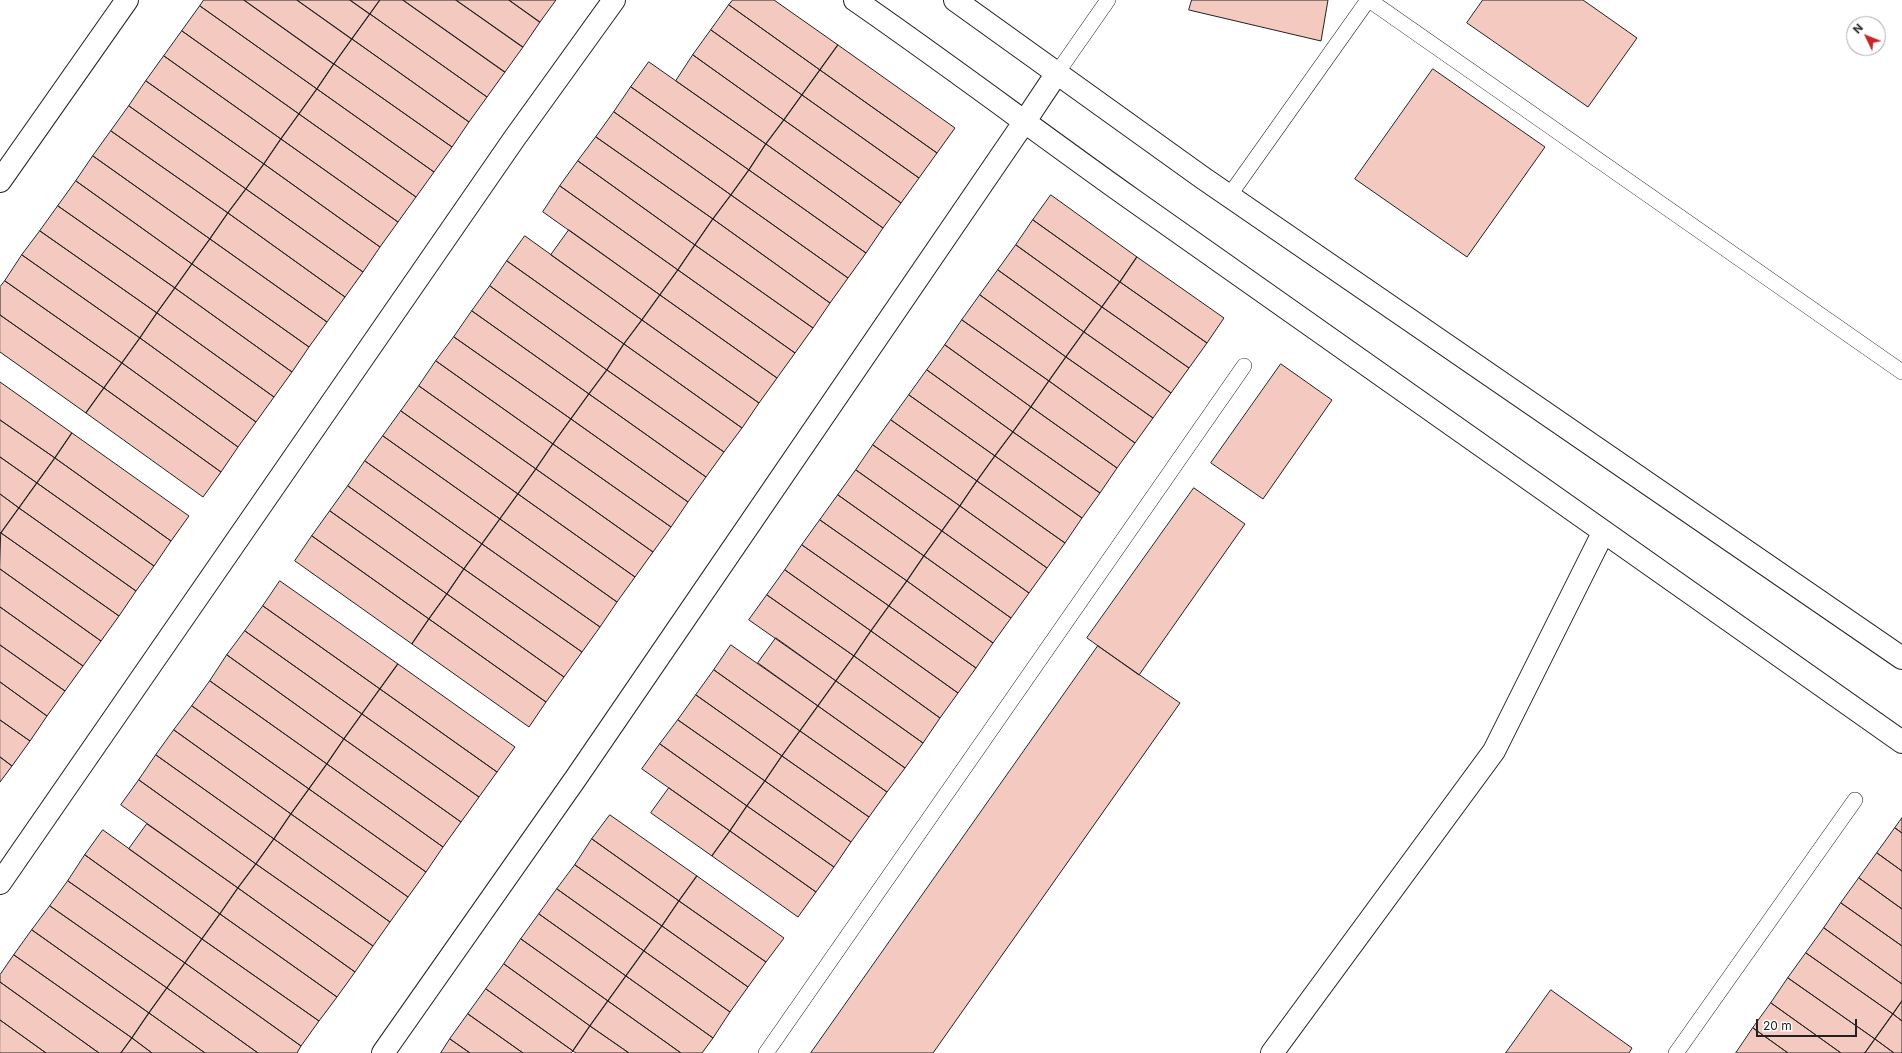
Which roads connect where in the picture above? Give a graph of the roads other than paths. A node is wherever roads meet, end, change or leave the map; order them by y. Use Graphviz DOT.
graph roads {
  1 [pos="128,0"];
  2 [pos="614,0"];
  3 [pos="855,0"];
  4 [pos="955,0"];
  5 [pos="1108,0"];
  6 [pos="1369,0"];
  7 [pos="1057,73"];
  8 [pos="1025,121"];
  9 [pos="0,181"];
  10 [pos="1229,196"];
  11 [pos="1244,366"];
  12 [pos="1902,372"];
  13 [pos="1603,533"];
  14 [pos="1902,658"];
  15 [pos="1902,742"];
  16 [pos="1855,800"];
  17 [pos="0,884"];
  18 [pos="383,1053"];
  19 [pos="766,1053"];
  20 [pos="1272,1053"];
  21 [pos="1676,1053"];
  1 -- 9 [label="street"];
  2 -- 17 [label="street"];
  3 -- 8 [label="street"];
  4 -- 7 [label="street"];
  5 -- 7 [label="lane"];
  6 -- 10 [label="lane"];
  6 -- 12 [label="lane"];
  7 -- 8 [label="street"];
  7 -- 10 [label="street"];
  8 -- 13 [label="street"];
  8 -- 18 [label="street"];
  10 -- 14 [label="street"];
  11 -- 19 [label="lane"];
  13 -- 15 [label="street"];
  13 -- 20 [label="street"];
  16 -- 21 [label="lane"];
}
